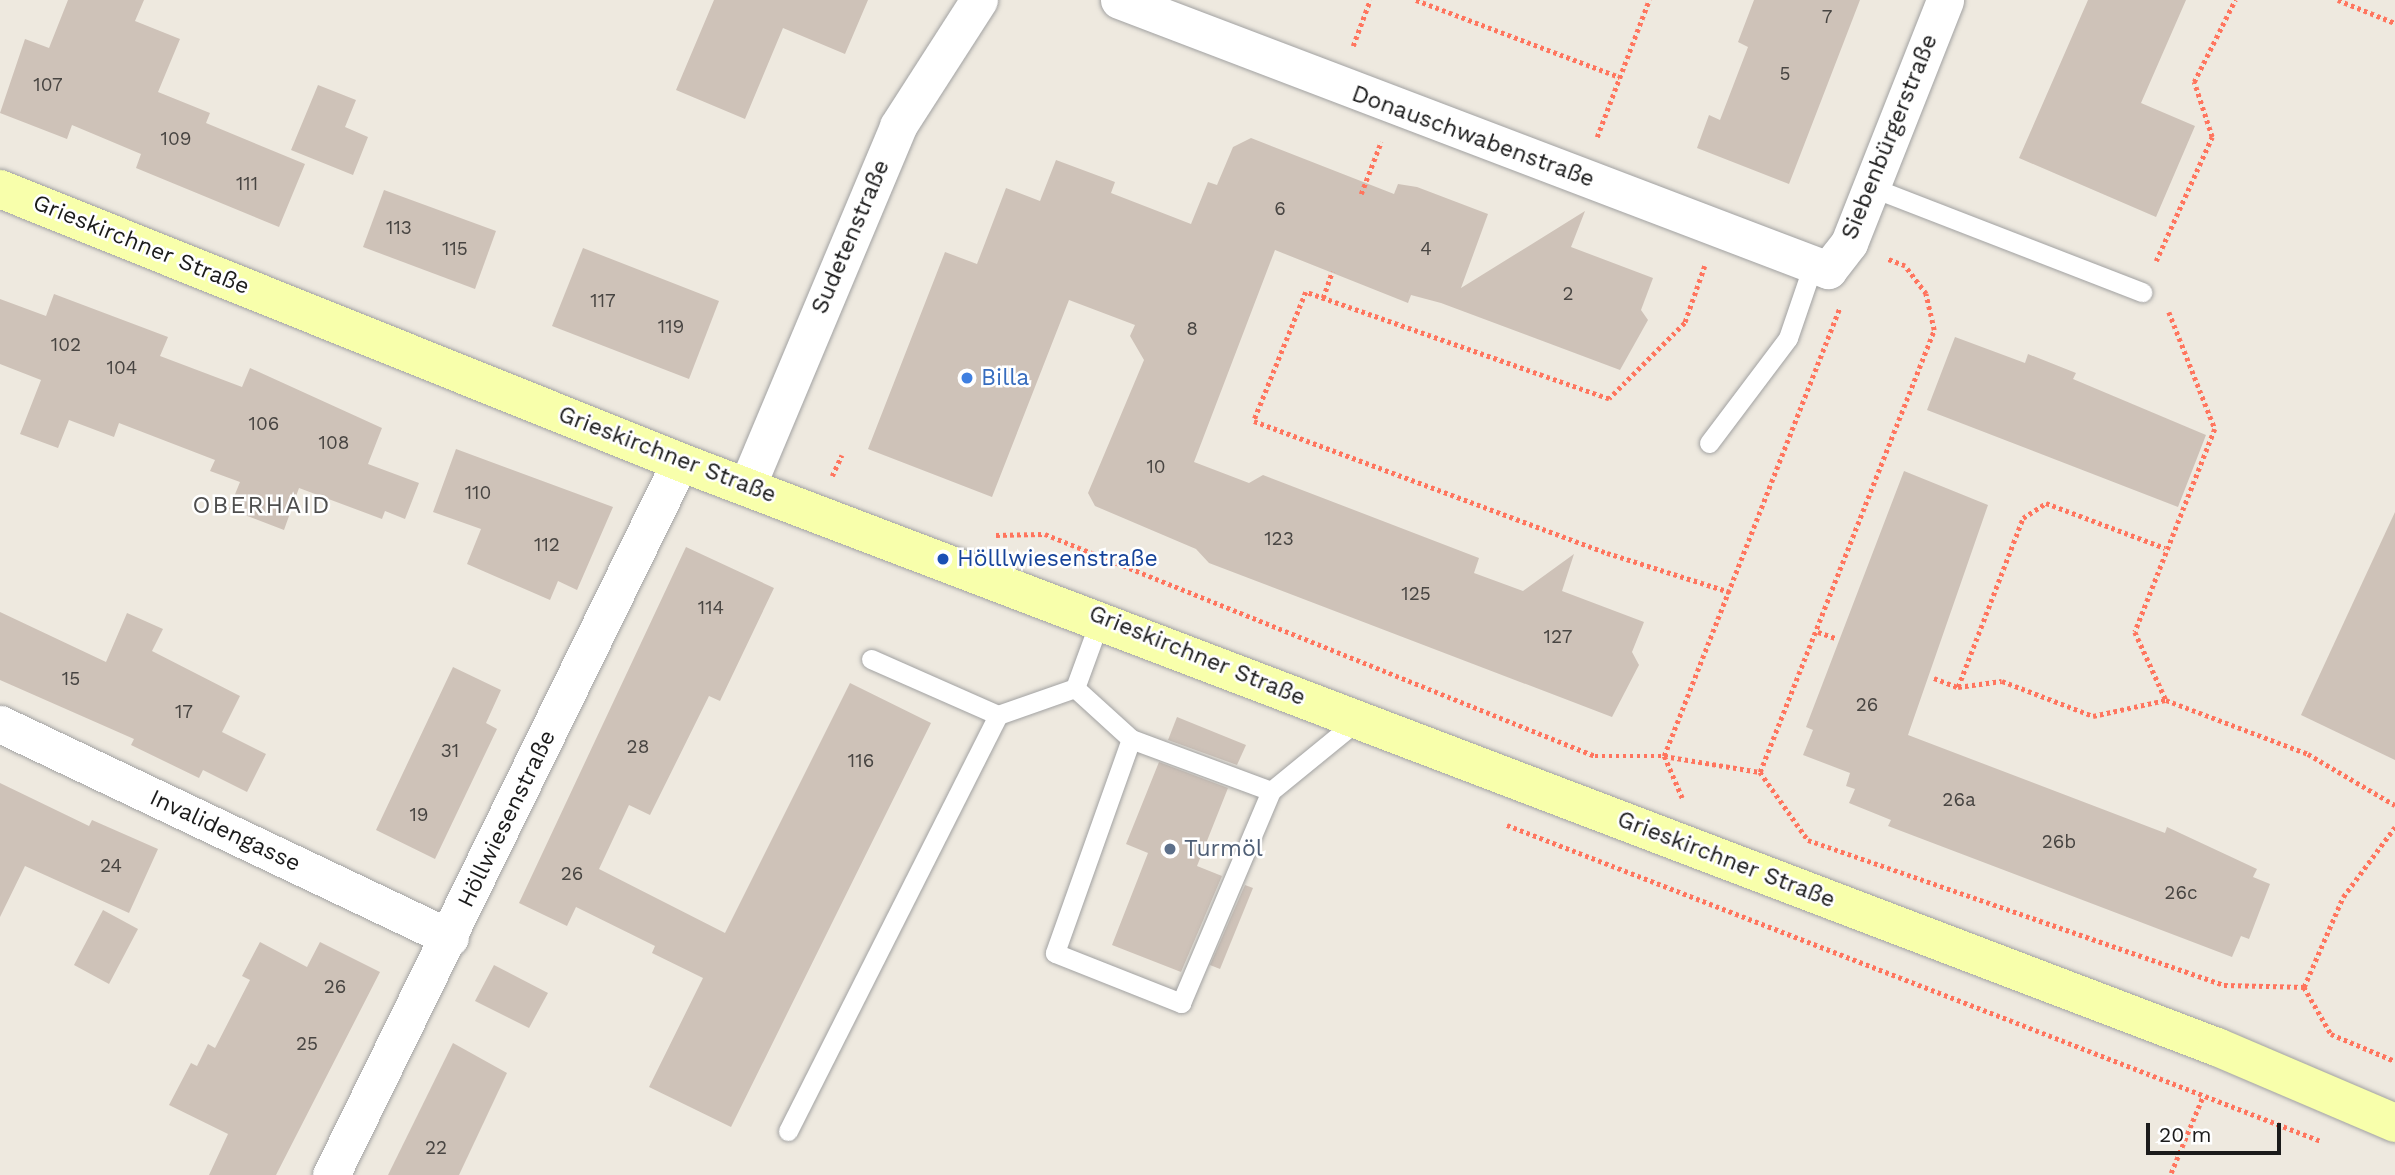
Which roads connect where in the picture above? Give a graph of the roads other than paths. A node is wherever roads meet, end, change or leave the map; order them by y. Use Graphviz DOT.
graph roads {
  1 [pos="979,0"];
  2 [pos="1119,0"];
  3 [pos="1945,0"];
  4 [pos="1871,187"];
  5 [pos="0,188"];
  6 [pos="1830,259"];
  7 [pos="2142,292"];
  8 [pos="1709,443"];
  9 [pos="680,462"];
  10 [pos="754,470"];
  11 [pos="1101,617"];
  12 [pos="871,659"];
  13 [pos="1075,688"];
  14 [pos="998,715"];
  15 [pos="1358,720"];
  16 [pos="0,724"];
  17 [pos="1131,739"];
  18 [pos="1271,791"];
  19 [pos="450,938"];
  20 [pos="2395,1123"];
  21 [pos="788,1131"];
  22 [pos="331,1175"];
  1 -- 10 [label="street, Sudetenstraße"];
  2 -- 6 [label="street, Donauschwabenstraße"];
  3 -- 4 [label="street, Siebenbürgerstraße"];
  4 -- 6 [label="street, Siebenbürgerstraße"];
  4 -- 7 [label="lane"];
  5 -- 9 [label="main road, Grieskirchner Straße"];
  6 -- 8 [label="lane"];
  9 -- 10 [label="main road, Grieskirchner Straße"];
  9 -- 19 [label="street, Höllwiesenstraße"];
  10 -- 11 [label="main road, Grieskirchner Straße"];
  11 -- 13 [label="lane"];
  11 -- 15 [label="main road, Grieskirchner Straße"];
  12 -- 14 [label="lane"];
  13 -- 14 [label="lane"];
  13 -- 17 [label="lane"];
  14 -- 21 [label="lane"];
  15 -- 18 [label="lane"];
  15 -- 20 [label="main road, Grieskirchner Straße"];
  16 -- 19 [label="street, Invalidengasse"];
  17 -- 18 [label="lane"];
  17 -- 18 [label="lane"];
  19 -- 22 [label="street, Höllwiesenstraße"];
}
